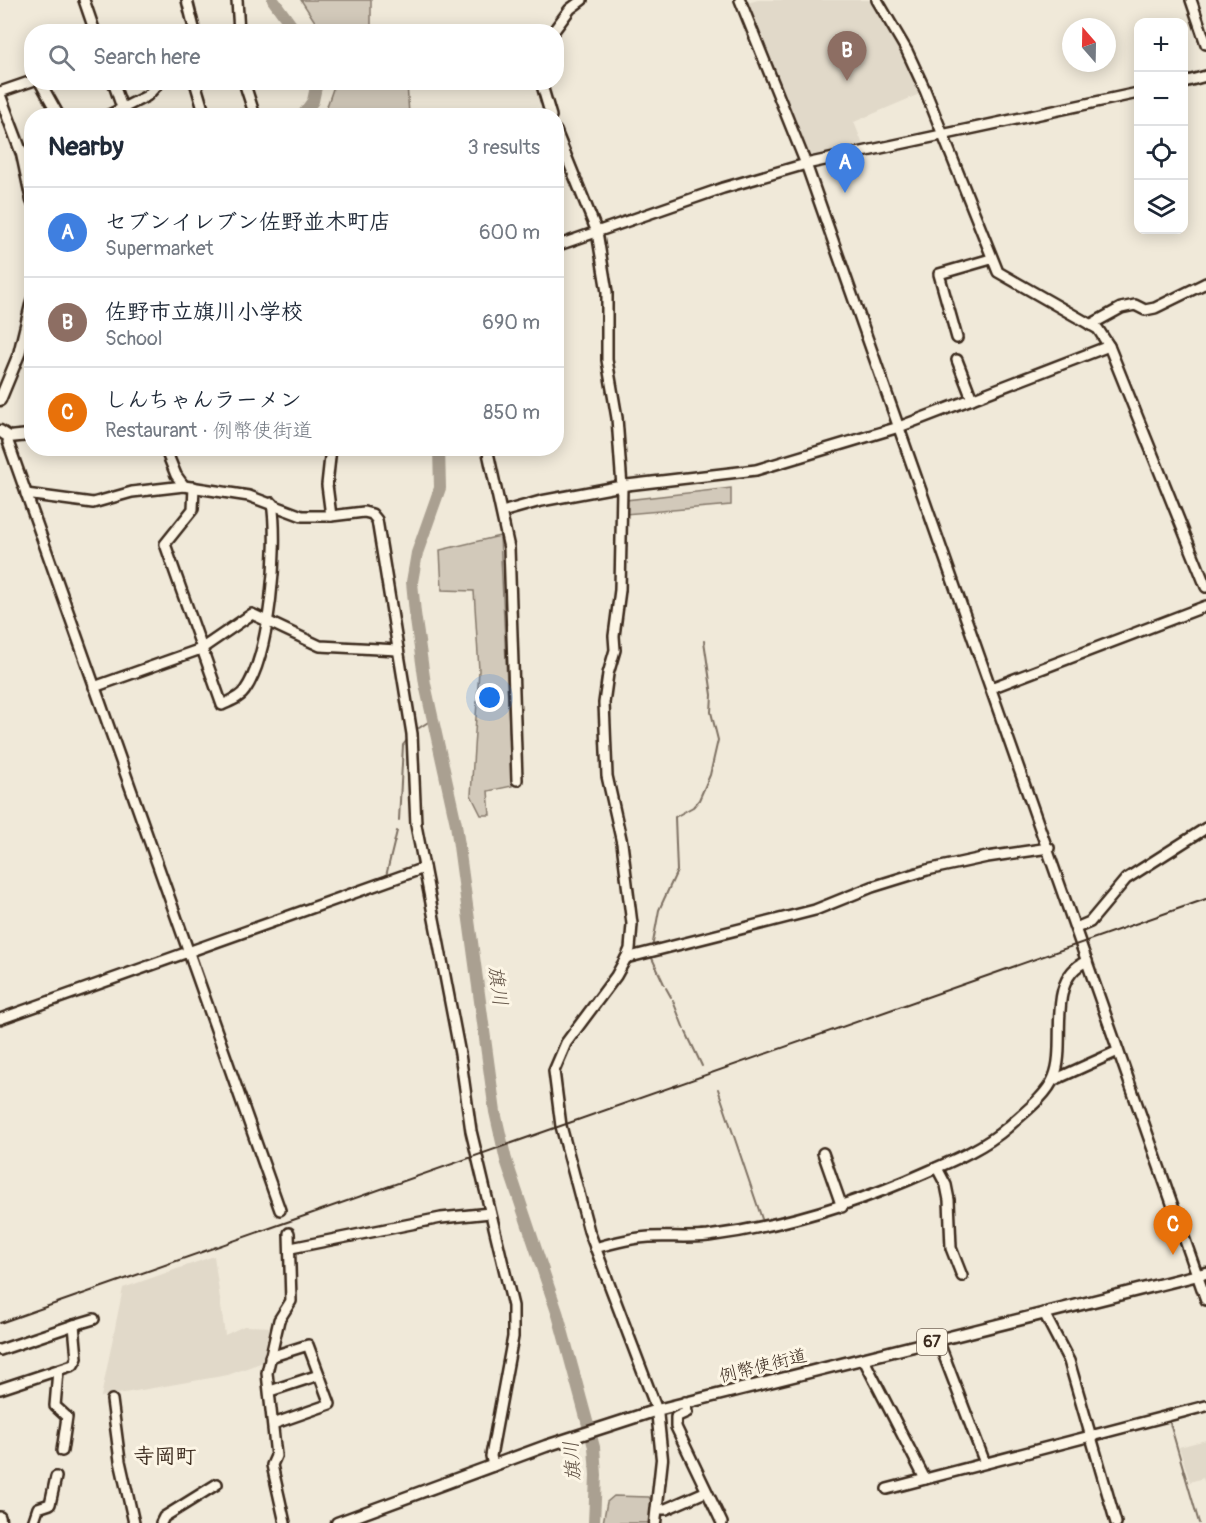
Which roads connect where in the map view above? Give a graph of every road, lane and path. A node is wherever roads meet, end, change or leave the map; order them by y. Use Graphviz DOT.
graph roads {
  1 [pos="84,0"];
  2 [pos="187,0"];
  3 [pos="237,0"];
  4 [pos="582,0"];
  5 [pos="740,0"];
  6 [pos="877,0"];
  7 [pos="1191,0"];
  8 [pos="570,5"];
  9 [pos="92,24"];
  10 [pos="193,24"];
  11 [pos="238,24"];
  12 [pos="558,24"];
  13 [pos="1206,44"];
  14 [pos="1206,76"];
  15 [pos="1188,81"];
  16 [pos="24,84"];
  17 [pos="44,90"];
  18 [pos="116,90"];
  19 [pos="153,90"];
  20 [pos="197,90"];
  21 [pos="247,90"];
  22 [pos="543,90"];
  23 [pos="0,94"];
  24 [pos="1134,94"];
  25 [pos="55,108"];
  26 [pos="123,108"];
  27 [pos="130,108"];
  28 [pos="203,108"];
  29 [pos="252,108"];
  30 [pos="549,108"];
  31 [pos="944,134"];
  32 [pos="24,146"];
  33 [pos="564,150"];
  34 [pos="806,164"];
  35 [pos="597,232"];
  36 [pos="564,243"];
  37 [pos="991,259"];
  38 [pos="1206,283"];
  39 [pos="1090,325"];
  40 [pos="24,334"];
  41 [pos="957,338"];
  42 [pos="1109,346"];
  43 [pos="957,360"];
  44 [pos="972,399"];
  45 [pos="0,400"];
  46 [pos="899,426"];
  47 [pos="0,431"];
  48 [pos="24,435"];
  49 [pos="24,436"];
  50 [pos="4,444"];
  51 [pos="168,456"];
  52 [pos="330,456"];
  53 [pos="489,456"];
  54 [pos="189,486"];
  55 [pos="622,487"];
  56 [pos="26,494"];
  57 [pos="272,503"];
  58 [pos="502,512"];
  59 [pos="331,516"];
  60 [pos="1206,587"];
  61 [pos="1206,606"];
  62 [pos="267,620"];
  63 [pos="201,649"];
  64 [pos="398,650"];
  65 [pos="94,687"];
  66 [pos="991,688"];
  67 [pos="518,780"];
  68 [pos="1206,828"];
  69 [pos="1049,848"];
  70 [pos="424,868"];
  71 [pos="1076,928"];
  72 [pos="189,951"];
  73 [pos="626,958"];
  74 [pos="1087,961"];
  75 [pos="0,1019"];
  76 [pos="1118,1051"];
  77 [pos="1054,1080"];
  78 [pos="823,1153"];
  79 [pos="937,1168"];
  80 [pos="842,1208"];
  81 [pos="280,1210"];
  82 [pos="490,1212"];
  83 [pos="289,1233"];
  84 [pos="291,1248"];
  85 [pos="595,1248"];
  86 [pos="1202,1275"];
  87 [pos="962,1276"];
  88 [pos="1206,1300"];
  89 [pos="1044,1313"];
  90 [pos="94,1319"];
  91 [pos="74,1325"];
  92 [pos="938,1340"];
  93 [pos="0,1350"];
  94 [pos="270,1356"];
  95 [pos="863,1358"];
  96 [pos="58,1371"];
  97 [pos="319,1375"];
  98 [pos="0,1389"];
  99 [pos="270,1391"];
  100 [pos="112,1400"];
  101 [pos="685,1402"];
  102 [pos="1206,1406"];
  103 [pos="652,1411"];
  104 [pos="273,1424"];
  105 [pos="1092,1436"];
  106 [pos="62,1451"];
  107 [pos="985,1463"];
  108 [pos="493,1466"];
  109 [pos="56,1477"];
  110 [pos="925,1479"];
  111 [pos="217,1484"];
  112 [pos="887,1490"];
  113 [pos="705,1492"];
  114 [pos="657,1509"];
  115 [pos="0,1517"];
  116 [pos="1,1523"];
  117 [pos="33,1523"];
  118 [pos="134,1523"];
  119 [pos="161,1523"];
  120 [pos="285,1523"];
  121 [pos="337,1523"];
  122 [pos="655,1523"];
  123 [pos="722,1523"];
  124 [pos="1116,1523"];
  1 -- 9 [label="street"];
  2 -- 10 [label="street"];
  3 -- 11 [label="street"];
  4 -- 8 [label="street"];
  5 -- 34 [label="street"];
  6 -- 31 [label="street"];
  7 -- 13 [label="street"];
  8 -- 12 [label="street"];
  14 -- 15 [label="street"];
  16 -- 23 [label="street"];
  17 -- 25 [label="street"];
  18 -- 26 [label="street"];
  19 -- 27 [label="street"];
  20 -- 28 [label="street"];
  21 -- 29 [label="street"];
  22 -- 30 [label="street"];
  23 -- 32 [label="main road"];
  24 -- 31 [label="street"];
  31 -- 34 [label="street"];
  31 -- 37 [label="street"];
  33 -- 35 [label="street"];
  34 -- 35 [label="street"];
  34 -- 46 [label="street"];
  35 -- 36 [label="street"];
  35 -- 55 [label="street"];
  37 -- 39 [label="street"];
  37 -- 41 [label="street"];
  38 -- 39 [label="street"];
  39 -- 42 [label="street"];
  40 -- 45 [label="main road"];
  42 -- 44 [label="street"];
  42 -- 60 [label="street"];
  43 -- 44 [label="street"];
  44 -- 46 [label="street"];
  46 -- 55 [label="street"];
  46 -- 66 [label="street"];
  47 -- 48 [label="main road"];
  49 -- 50 [label="street"];
  50 -- 56 [label="street"];
  51 -- 54 [label="street"];
  52 -- 59 [label="street"];
  53 -- 58 [label="street"];
  54 -- 56 [label="street"];
  54 -- 57 [label="street"];
  54 -- 63 [label="street"];
  55 -- 58 [label="street"];
  55 -- 73 [label="street"];
  56 -- 65 [label="street"];
  57 -- 59 [label="street"];
  57 -- 62 [label="street"];
  58 -- 67 [label="street"];
  59 -- 64 [label="street"];
  61 -- 66 [label="street"];
  62 -- 63 [label="street"];
  62 -- 63 [label="street"];
  62 -- 64 [label="street"];
  63 -- 65 [label="street"];
  64 -- 70 [label="street"];
  65 -- 72 [label="street"];
  66 -- 69 [label="street"];
  68 -- 71 [label="street"];
  69 -- 71 [label="street"];
  69 -- 73 [label="street"];
  70 -- 72 [label="street"];
  70 -- 82 [label="street"];
  71 -- 74 [label="street"];
  72 -- 75 [label="street"];
  72 -- 81 [label="street"];
  73 -- 85 [label="street"];
  74 -- 76 [label="street"];
  74 -- 77 [label="street"];
  76 -- 77 [label="street"];
  76 -- 86 [label="street"];
  77 -- 79 [label="street"];
  78 -- 80 [label="street"];
  79 -- 80 [label="street"];
  79 -- 87 [label="street"];
  80 -- 85 [label="street"];
  82 -- 84 [label="street"];
  82 -- 108 [label="street"];
  83 -- 84 [label="street"];
  84 -- 94 [label="street"];
  85 -- 103 [label="street"];
  86 -- 88 [label="street"];
  86 -- 89 [label="main road, 例幣使街道 / 67"];
  89 -- 92 [label="main road, 例幣使街道 / 67"];
  89 -- 105 [label="street"];
  90 -- 91 [label="street"];
  91 -- 93 [label="street"];
  91 -- 96 [label="street"];
  92 -- 95 [label="main road, 例幣使街道 / 67"];
  92 -- 107 [label="street"];
  94 -- 97 [label="street"];
  94 -- 99 [label="street"];
  95 -- 101 [label="main road, 例幣使街道 / 67"];
  95 -- 110 [label="street"];
  96 -- 98 [label="street"];
  96 -- 106 [label="street"];
  97 -- 99 [label="street"];
  97 -- 104 [label="street"];
  99 -- 104 [label="street"];
  100 -- 118 [label="street"];
  101 -- 103 [label="main road, 例幣使街道 / 67"];
  101 -- 113 [label="street"];
  102 -- 105 [label="street"];
  103 -- 108 [label="main road, 例幣使街道 / 67"];
  103 -- 114 [label="main road"];
  104 -- 120 [label="street"];
  105 -- 107 [label="street"];
  105 -- 124 [label="street"];
  107 -- 110 [label="street"];
  108 -- 121 [label="main road, 例幣使街道 / 67"];
  109 -- 117 [label="street"];
  110 -- 112 [label="street"];
  111 -- 119 [label="street"];
  113 -- 114 [label="street"];
  113 -- 123 [label="street"];
  114 -- 122 [label="main road"];
  115 -- 116 [label="street"];
}
